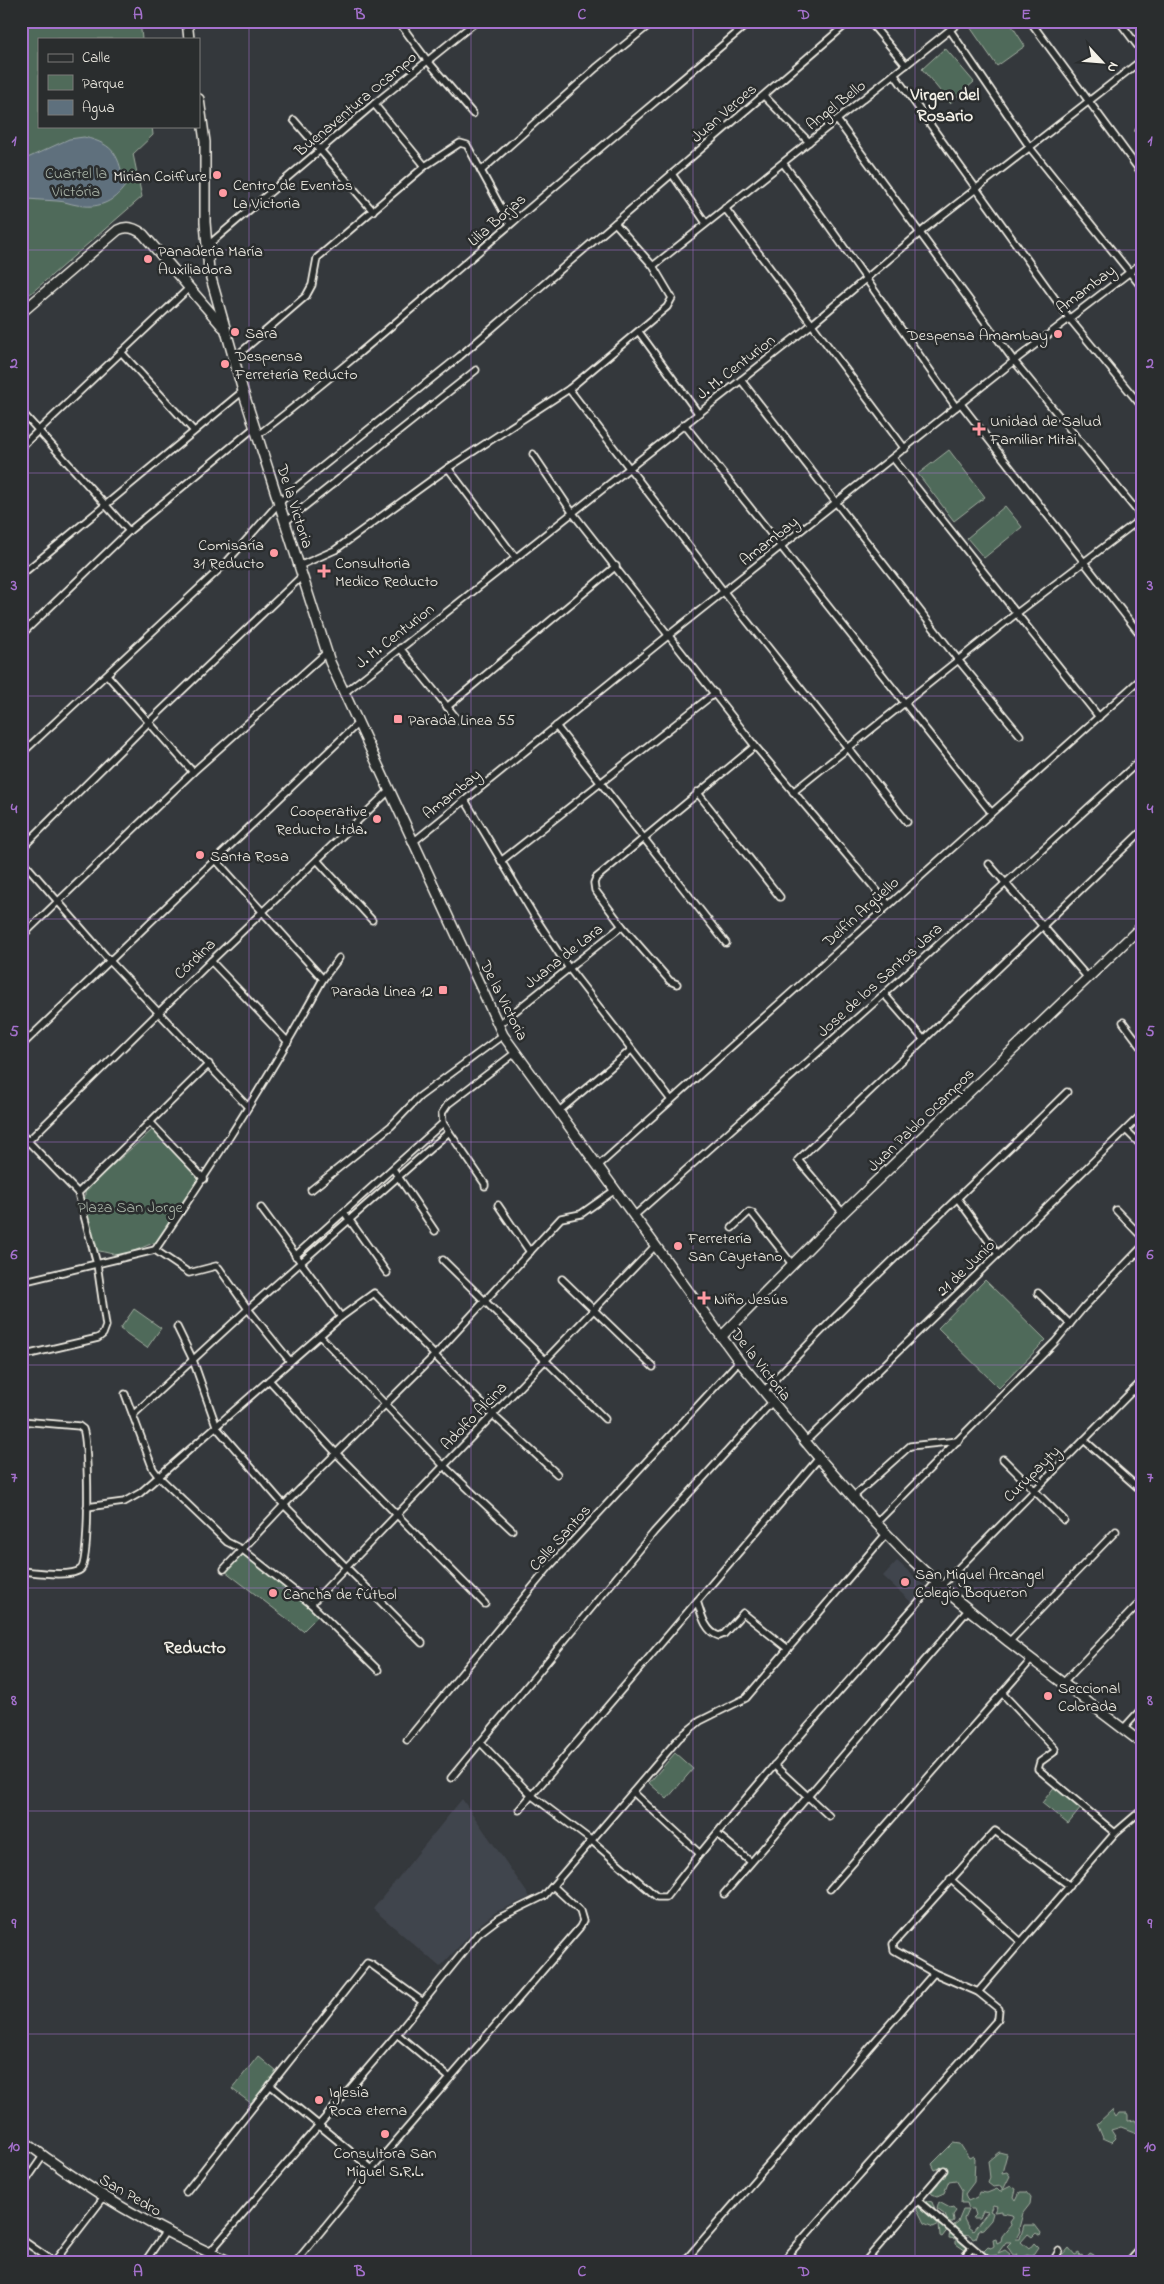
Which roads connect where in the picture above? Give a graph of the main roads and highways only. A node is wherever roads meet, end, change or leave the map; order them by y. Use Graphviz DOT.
graph roads {
  1 [pos="187,21"];
  2 [pos="190,38"];
  3 [pos="200,106"];
  4 [pos="214,310"];
  5 [pos="21,313"];
  6 [pos="1143,925"];
  7 [pos="721,1336"];
  8 [pos="1143,1744"];
  9 [pos="21,2139"];
  10 [pos="233,2263"];
  1 -- 2 [label="main road"];
  3 -- 4 [label="main road, De la Victoria"];
  4 -- 5 [label="main road"];
  4 -- 7 [label="main road, De la Victoria"];
  6 -- 7 [label="main road, Juan Pablo Ocampos"];
  7 -- 8 [label="main road, De la Victoria"];
  9 -- 10 [label="main road, San Pedro"];
}
